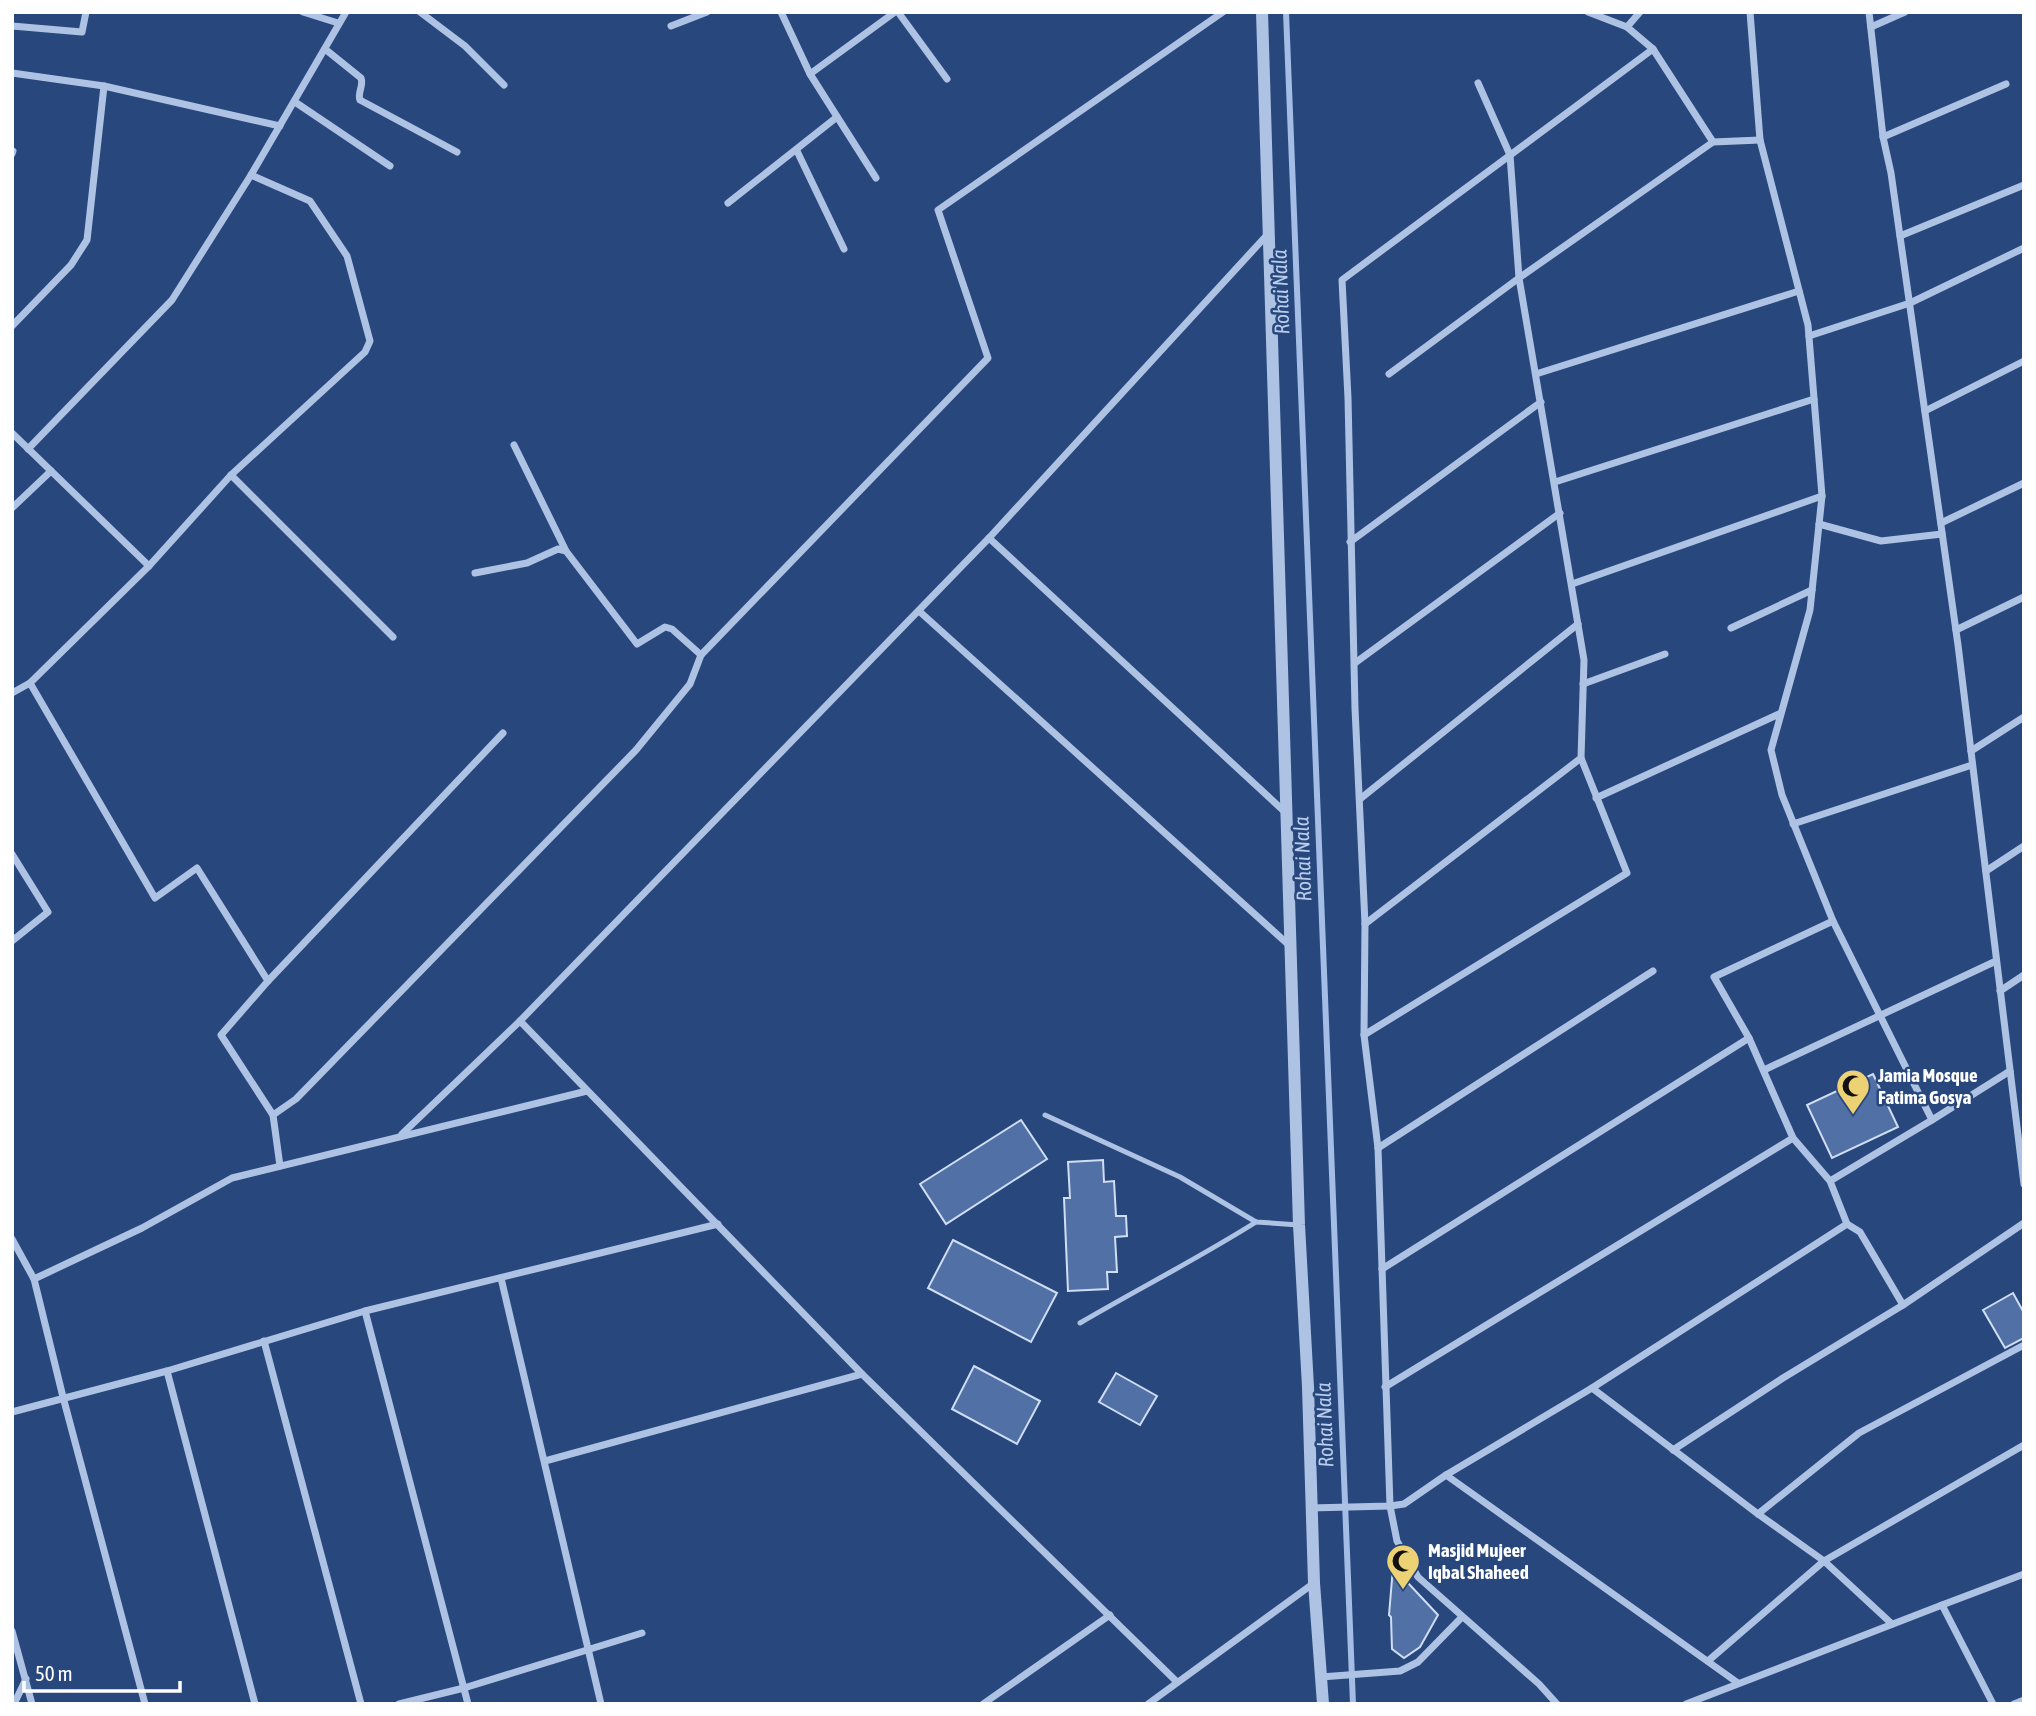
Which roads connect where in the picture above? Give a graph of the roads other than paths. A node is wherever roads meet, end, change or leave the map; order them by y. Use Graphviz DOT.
graph roads {
  1 [pos="86,12"];
  2 [pos="303,12"];
  3 [pos="346,12"];
  4 [pos="420,12"];
  5 [pos="707,12"];
  6 [pos="781,12"];
  7 [pos="897,12"];
  8 [pos="1223,12"];
  9 [pos="1262,12"];
  10 [pos="1588,12"];
  11 [pos="1640,12"];
  12 [pos="1750,12"];
  13 [pos="1869,12"];
  14 [pos="1905,12"];
  15 [pos="338,23"];
  16 [pos="12,26"];
  17 [pos="671,26"];
  18 [pos="1626,27"];
  19 [pos="1871,27"];
  20 [pos="325,49"];
  21 [pos="1653,49"];
  22 [pos="12,73"];
  23 [pos="810,74"];
  24 [pos="947,79"];
  25 [pos="1478,83"];
  26 [pos="2006,84"];
  27 [pos="504,85"];
  28 [pos="104,86"];
  29 [pos="295,102"];
  30 [pos="837,117"];
  31 [pos="280,126"];
  32 [pos="1882,137"];
  33 [pos="1760,140"];
  34 [pos="1713,142"];
  35 [pos="797,151"];
  36 [pos="457,152"];
  37 [pos="1510,155"];
  38 [pos="390,166"];
  39 [pos="251,176"];
  40 [pos="876,178"];
  41 [pos="2024,185"];
  42 [pos="727,203"];
  43 [pos="1267,235"];
  44 [pos="1900,236"];
  45 [pos="2024,248"];
  46 [pos="844,249"];
  47 [pos="1519,278"];
  48 [pos="1800,291"];
  49 [pos="1910,303"];
  50 [pos="12,326"];
  51 [pos="1809,336"];
  52 [pos="2024,361"];
  53 [pos="1389,373"];
  54 [pos="1536,374"];
  55 [pos="1814,399"];
  56 [pos="1541,402"];
  57 [pos="1925,411"];
  58 [pos="12,434"];
  59 [pos="514,445"];
  60 [pos="28,449"];
  61 [pos="51,471"];
  62 [pos="231,475"];
  63 [pos="1555,482"];
  64 [pos="2024,483"];
  65 [pos="1822,496"];
  66 [pos="12,508"];
  67 [pos="1560,513"];
  68 [pos="1941,523"];
  69 [pos="1819,524"];
  70 [pos="1942,534"];
  71 [pos="989,538"];
  72 [pos="1350,542"];
  73 [pos="566,551"];
  74 [pos="149,566"];
  75 [pos="475,573"];
  76 [pos="1572,584"];
  77 [pos="1812,590"];
  78 [pos="2024,597"];
  79 [pos="919,611"];
  80 [pos="1578,624"];
  81 [pos="1731,628"];
  82 [pos="1956,630"];
  83 [pos="393,637"];
  84 [pos="1665,654"];
  85 [pos="701,655"];
  86 [pos="1355,663"];
  87 [pos="30,683"];
  88 [pos="1583,684"];
  89 [pos="12,693"];
  90 [pos="1779,715"];
  91 [pos="2024,717"];
  92 [pos="503,733"];
  93 [pos="1971,751"];
  94 [pos="1581,758"];
  95 [pos="1972,765"];
  96 [pos="1596,798"];
  97 [pos="1360,799"];
  98 [pos="1286,813"];
  99 [pos="1793,824"];
  100 [pos="2024,846"];
  101 [pos="12,854"];
  102 [pos="20,867"];
  103 [pos="1986,871"];
  104 [pos="12,873"];
  105 [pos="1833,921"];
  106 [pos="1365,924"];
  107 [pos="12,941"];
  108 [pos="1290,946"];
  109 [pos="1996,961"];
  110 [pos="1653,971"];
  111 [pos="2024,975"];
  112 [pos="268,981"];
  113 [pos="2000,992"];
  114 [pos="1880,1014"];
  115 [pos="520,1021"];
  116 [pos="1364,1035"];
  117 [pos="1749,1038"];
  118 [pos="1764,1070"];
  119 [pos="2010,1071"];
  120 [pos="587,1091"];
  121 [pos="273,1115"];
  122 [pos="1045,1115"];
  123 [pos="1932,1120"];
  124 [pos="2021,1134"];
  125 [pos="400,1137"];
  126 [pos="1793,1138"];
  127 [pos="1378,1148"];
  128 [pos="280,1166"];
  129 [pos="1830,1181"];
  130 [pos="2024,1184"];
  131 [pos="1256,1222"];
  132 [pos="2024,1223"];
  133 [pos="718,1224"];
  134 [pos="1847,1224"];
  135 [pos="1299,1225"];
  136 [pos="12,1239"];
  137 [pos="1381,1269"];
  138 [pos="501,1278"];
  139 [pos="34,1279"];
  140 [pos="1903,1305"];
  141 [pos="365,1311"];
  142 [pos="1080,1323"];
  143 [pos="264,1341"];
  144 [pos="2024,1345"];
  145 [pos="167,1371"];
  146 [pos="862,1374"];
  147 [pos="1385,1387"];
  148 [pos="1592,1388"];
  149 [pos="63,1397"];
  150 [pos="12,1412"];
  151 [pos="2024,1446"];
  152 [pos="1673,1450"];
  153 [pos="545,1461"];
  154 [pos="1446,1475"];
  155 [pos="1386,1506"];
  156 [pos="1315,1508"];
  157 [pos="1758,1514"];
  158 [pos="1824,1561"];
  159 [pos="2024,1574"];
  160 [pos="1314,1583"];
  161 [pos="1942,1605"];
  162 [pos="1110,1615"];
  163 [pos="1462,1617"];
  164 [pos="1892,1624"];
  165 [pos="12,1631"];
  166 [pos="642,1633"];
  167 [pos="588,1649"];
  168 [pos="1708,1661"];
  169 [pos="1328,1676"];
  170 [pos="26,1679"];
  171 [pos="1176,1681"];
  172 [pos="1738,1684"];
  173 [pos="464,1688"];
  174 [pos="2024,1700"];
  175 [pos="14,1704"];
  176 [pos="32,1704"];
  177 [pos="145,1704"];
  178 [pos="254,1704"];
  179 [pos="361,1704"];
  180 [pos="399,1704"];
  181 [pos="468,1704"];
  182 [pos="601,1704"];
  183 [pos="983,1704"];
  184 [pos="1148,1704"];
  185 [pos="1323,1704"];
  186 [pos="1557,1704"];
  187 [pos="1686,1704"];
  188 [pos="1993,1704"];
  189 [pos="2014,1704"];
  1 -- 16 [label="street"];
  2 -- 15 [label="street"];
  3 -- 15 [label="street"];
  4 -- 27 [label="street"];
  5 -- 17 [label="street"];
  6 -- 23 [label="street"];
  7 -- 23 [label="street"];
  7 -- 24 [label="street"];
  8 -- 85 [label="street"];
  9 -- 43 [label="street"];
  10 -- 18 [label="street"];
  11 -- 18 [label="street"];
  12 -- 33 [label="street"];
  13 -- 19 [label="street"];
  14 -- 19 [label="street"];
  15 -- 20 [label="street"];
  18 -- 21 [label="street"];
  19 -- 32 [label="street"];
  20 -- 29 [label="street"];
  20 -- 36 [label="street"];
  21 -- 34 [label="street"];
  21 -- 37 [label="street"];
  22 -- 28 [label="street"];
  23 -- 30 [label="street"];
  25 -- 37 [label="street"];
  26 -- 32 [label="street"];
  28 -- 31 [label="street"];
  28 -- 50 [label="street"];
  29 -- 31 [label="street"];
  29 -- 38 [label="street"];
  30 -- 35 [label="street"];
  30 -- 40 [label="street"];
  31 -- 39 [label="street"];
  32 -- 44 [label="street"];
  33 -- 34 [label="street"];
  33 -- 48 [label="street"];
  34 -- 47 [label="street"];
  35 -- 42 [label="street"];
  35 -- 46 [label="street"];
  37 -- 47 [label="street"];
  37 -- 72 [label="street"];
  39 -- 60 [label="street"];
  39 -- 62 [label="street"];
  41 -- 44 [label="street"];
  43 -- 71 [label="street"];
  43 -- 98 [label="street"];
  44 -- 49 [label="street"];
  45 -- 49 [label="street"];
  47 -- 53 [label="street"];
  47 -- 54 [label="street"];
  48 -- 51 [label="street"];
  48 -- 54 [label="street"];
  49 -- 51 [label="street"];
  49 -- 57 [label="street"];
  51 -- 55 [label="street"];
  52 -- 57 [label="street"];
  54 -- 56 [label="street"];
  55 -- 63 [label="street"];
  55 -- 65 [label="street"];
  56 -- 63 [label="street"];
  56 -- 72 [label="street"];
  57 -- 68 [label="street"];
  58 -- 60 [label="street"];
  59 -- 73 [label="street"];
  60 -- 61 [label="street"];
  61 -- 66 [label="street"];
  61 -- 74 [label="street"];
  62 -- 74 [label="street"];
  62 -- 83 [label="street"];
  63 -- 67 [label="street"];
  64 -- 68 [label="street"];
  65 -- 69 [label="street"];
  65 -- 76 [label="street"];
  67 -- 76 [label="street"];
  67 -- 86 [label="street"];
  68 -- 70 [label="street"];
  69 -- 70 [label="street"];
  69 -- 77 [label="street"];
  70 -- 82 [label="street"];
  71 -- 79 [label="street"];
  71 -- 98 [label="street"];
  72 -- 86 [label="street"];
  73 -- 75 [label="street"];
  73 -- 85 [label="street"];
  74 -- 87 [label="street"];
  76 -- 80 [label="street"];
  77 -- 81 [label="street"];
  77 -- 90 [label="street"];
  78 -- 82 [label="street"];
  79 -- 108 [label="street"];
  79 -- 115 [label="street"];
  80 -- 88 [label="street"];
  80 -- 97 [label="street"];
  82 -- 93 [label="street"];
  84 -- 88 [label="street"];
  85 -- 121 [label="street"];
  86 -- 97 [label="street"];
  87 -- 89 [label="street"];
  87 -- 112 [label="street"];
  88 -- 94 [label="street"];
  90 -- 96 [label="street"];
  90 -- 99 [label="street"];
  91 -- 93 [label="street"];
  92 -- 112 [label="street"];
  93 -- 95 [label="street"];
  94 -- 96 [label="street"];
  94 -- 106 [label="street"];
  95 -- 99 [label="street"];
  95 -- 103 [label="street"];
  96 -- 116 [label="street"];
  97 -- 106 [label="street"];
  98 -- 108 [label="street"];
  99 -- 105 [label="street"];
  100 -- 103 [label="street"];
  101 -- 102 [label="street"];
  102 -- 104 [label="street"];
  102 -- 107 [label="street"];
  103 -- 109 [label="street"];
  105 -- 114 [label="street"];
  105 -- 117 [label="street"];
  106 -- 116 [label="street"];
  108 -- 135 [label="street"];
  109 -- 113 [label="street"];
  109 -- 114 [label="street"];
  110 -- 127 [label="street"];
  111 -- 113 [label="street"];
  112 -- 121 [label="street"];
  113 -- 119 [label="street"];
  114 -- 118 [label="street"];
  114 -- 123 [label="street"];
  115 -- 120 [label="street"];
  115 -- 125 [label="street"];
  116 -- 127 [label="street"];
  117 -- 118 [label="street"];
  117 -- 137 [label="street"];
  118 -- 126 [label="street"];
  119 -- 123 [label="street"];
  119 -- 124 [label="street"];
  120 -- 125 [label="street"];
  120 -- 133 [label="street"];
  121 -- 128 [label="street"];
  122 -- 131 [label="lane"];
  123 -- 129 [label="street"];
  124 -- 130 [label="street"];
  125 -- 128 [label="street"];
  126 -- 129 [label="street"];
  126 -- 147 [label="street"];
  127 -- 137 [label="street"];
  128 -- 139 [label="street"];
  129 -- 134 [label="street"];
  131 -- 135 [label="lane"];
  131 -- 142 [label="lane"];
  132 -- 140 [label="street"];
  133 -- 138 [label="street"];
  133 -- 146 [label="street"];
  134 -- 140 [label="street"];
  134 -- 148 [label="street"];
  135 -- 156 [label="street"];
  136 -- 139 [label="street"];
  137 -- 147 [label="street"];
  138 -- 141 [label="street"];
  138 -- 153 [label="street"];
  139 -- 149 [label="street"];
  140 -- 152 [label="street"];
  141 -- 143 [label="street"];
  141 -- 173 [label="street"];
  143 -- 145 [label="street"];
  143 -- 179 [label="street"];
  144 -- 157 [label="street"];
  145 -- 149 [label="street"];
  145 -- 178 [label="street"];
  146 -- 153 [label="street"];
  146 -- 162 [label="street"];
  147 -- 155 [label="street"];
  148 -- 152 [label="street"];
  148 -- 154 [label="street"];
  149 -- 150 [label="street"];
  149 -- 177 [label="street"];
  151 -- 158 [label="street"];
  152 -- 157 [label="street"];
  153 -- 167 [label="street"];
  154 -- 155 [label="street"];
  154 -- 168 [label="street"];
  155 -- 156 [label="street"];
  155 -- 163 [label="street"];
  156 -- 160 [label="street"];
  157 -- 158 [label="street"];
  158 -- 164 [label="street"];
  158 -- 168 [label="street"];
  159 -- 161 [label="street"];
  160 -- 169 [label="street"];
  160 -- 171 [label="street"];
  161 -- 164 [label="street"];
  161 -- 188 [label="street"];
  162 -- 171 [label="street"];
  162 -- 183 [label="street"];
  163 -- 169 [label="street"];
  163 -- 186 [label="street"];
  164 -- 172 [label="street"];
  165 -- 170 [label="street"];
  166 -- 167 [label="street"];
  167 -- 173 [label="street"];
  167 -- 182 [label="street"];
  168 -- 172 [label="street"];
  169 -- 185 [label="street"];
  170 -- 175 [label="street"];
  170 -- 176 [label="street"];
  171 -- 184 [label="street"];
  172 -- 187 [label="street"];
  173 -- 180 [label="street"];
  173 -- 181 [label="street"];
  174 -- 189 [label="street"];
}
